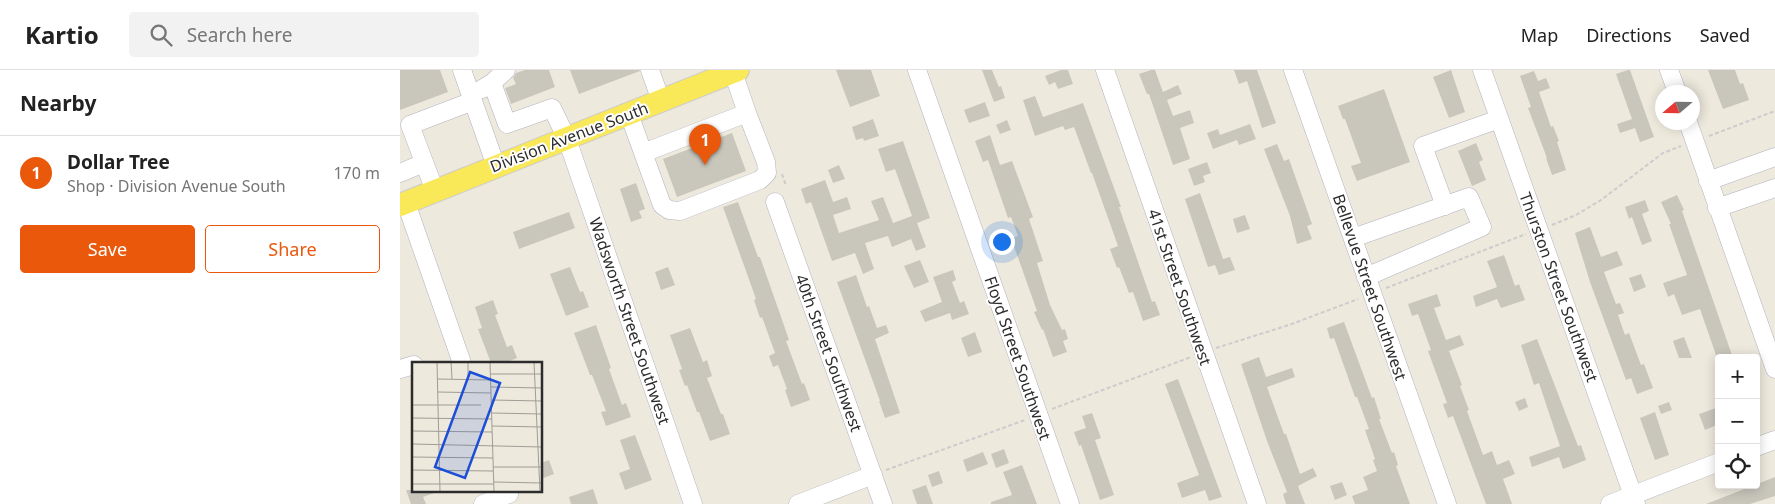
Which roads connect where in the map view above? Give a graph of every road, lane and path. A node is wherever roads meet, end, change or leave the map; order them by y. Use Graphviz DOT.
graph roads {
  1 [pos="462,70"];
  2 [pos="506,70"];
  3 [pos="650,70"];
  4 [pos="917,70"];
  5 [pos="1105,70"];
  6 [pos="1293,70"];
  7 [pos="1482,70"];
  8 [pos="1669,70"];
  9 [pos="735,71"];
  10 [pos="492,83"];
  11 [pos="1674,85"];
  12 [pos="472,98"];
  13 [pos="661,101"];
  14 [pos="1775,111"];
  15 [pos="747,113"];
  16 [pos="629,114"];
  17 [pos="1500,119"];
  18 [pos="1691,130"];
  19 [pos="567,139"];
  20 [pos="1694,141"];
  21 [pos="643,153"];
  22 [pos="1775,157"];
  23 [pos="424,163"];
  24 [pos="496,166"];
  25 [pos="400,173"];
  26 [pos="1708,181"];
  27 [pos="1775,188"];
  28 [pos="435,191"];
  29 [pos="775,202"];
  30 [pos="403,204"];
  31 [pos="1445,206"];
  32 [pos="1717,208"];
  33 [pos="1538,230"];
  34 [pos="1353,238"];
  35 [pos="1366,277"];
  36 [pos="1372,294"];
  37 [pos="1203,353"];
  38 [pos="459,362"];
  39 [pos="1775,369"];
  40 [pos="1038,415"];
  41 [pos="1775,440"];
  42 [pos="1760,446"];
  43 [pos="1715,464"];
  44 [pos="873,475"];
  45 [pos="509,496"];
  46 [pos="1634,499"];
  47 [pos="484,504"];
  48 [pos="693,504"];
  49 [pos="798,504"];
  50 [pos="884,504"];
  51 [pos="1070,504"];
  52 [pos="1257,504"];
  53 [pos="1447,504"];
  54 [pos="1610,504"];
  1 -- 12 [label="street"];
  2 -- 10 [label="street"];
  3 -- 13 [label="street"];
  4 -- 40 [label="street, Floyd Street Southwest"];
  5 -- 37 [label="street, 41st Street Southwest"];
  6 -- 34 [label="street, Bellevue Street Southwest"];
  7 -- 17 [label="street, Thurston Street Southwest"];
  8 -- 11 [label="street"];
  9 -- 13 [label="main road, Division Avenue South"];
  9 -- 15 [label="street"];
  10 -- 12 [label="street"];
  10 -- 19 [label="street, Wadsworth Street Southwest"];
  12 -- 23 [label="street"];
  12 -- 24 [label="street"];
  13 -- 16 [label="main road, Division Avenue South"];
  14 -- 20 [label="path"];
  15 -- 21 [label="street"];
  15 -- 21 [label="street"];
  16 -- 19 [label="main road, Division Avenue South"];
  16 -- 21 [label="street"];
  17 -- 31 [label="street"];
  17 -- 33 [label="street, Thurston Street Southwest"];
  18 -- 20 [label="street"];
  19 -- 24 [label="main road, Division Avenue South"];
  19 -- 48 [label="street, Wadsworth Street Southwest"];
  20 -- 26 [label="street"];
  20 -- 33 [label="path"];
  22 -- 26 [label="street"];
  23 -- 25 [label="street"];
  23 -- 28 [label="street"];
  24 -- 28 [label="main road, Division Avenue South"];
  26 -- 32 [label="street"];
  27 -- 32 [label="street"];
  28 -- 30 [label="main road, Division Avenue South"];
  29 -- 44 [label="street, 40th Street Southwest"];
  30 -- 38 [label="street"];
  31 -- 34 [label="street"];
  31 -- 35 [label="street"];
  32 -- 39 [label="street"];
  33 -- 36 [label="path"];
  33 -- 46 [label="street, Thurston Street Southwest"];
  34 -- 35 [label="street, Bellevue Street Southwest"];
  35 -- 36 [label="street, Bellevue Street Southwest"];
  36 -- 37 [label="path"];
  36 -- 53 [label="street, Bellevue Street Southwest"];
  37 -- 40 [label="path"];
  37 -- 52 [label="street, 41st Street Southwest"];
  40 -- 44 [label="path"];
  40 -- 51 [label="street, Floyd Street Southwest"];
  41 -- 42 [label="street"];
  43 -- 46 [label="street"];
  44 -- 49 [label="street"];
  44 -- 50 [label="street, 40th Street Southwest"];
  45 -- 47 [label="street"];
  46 -- 54 [label="street"];
}
